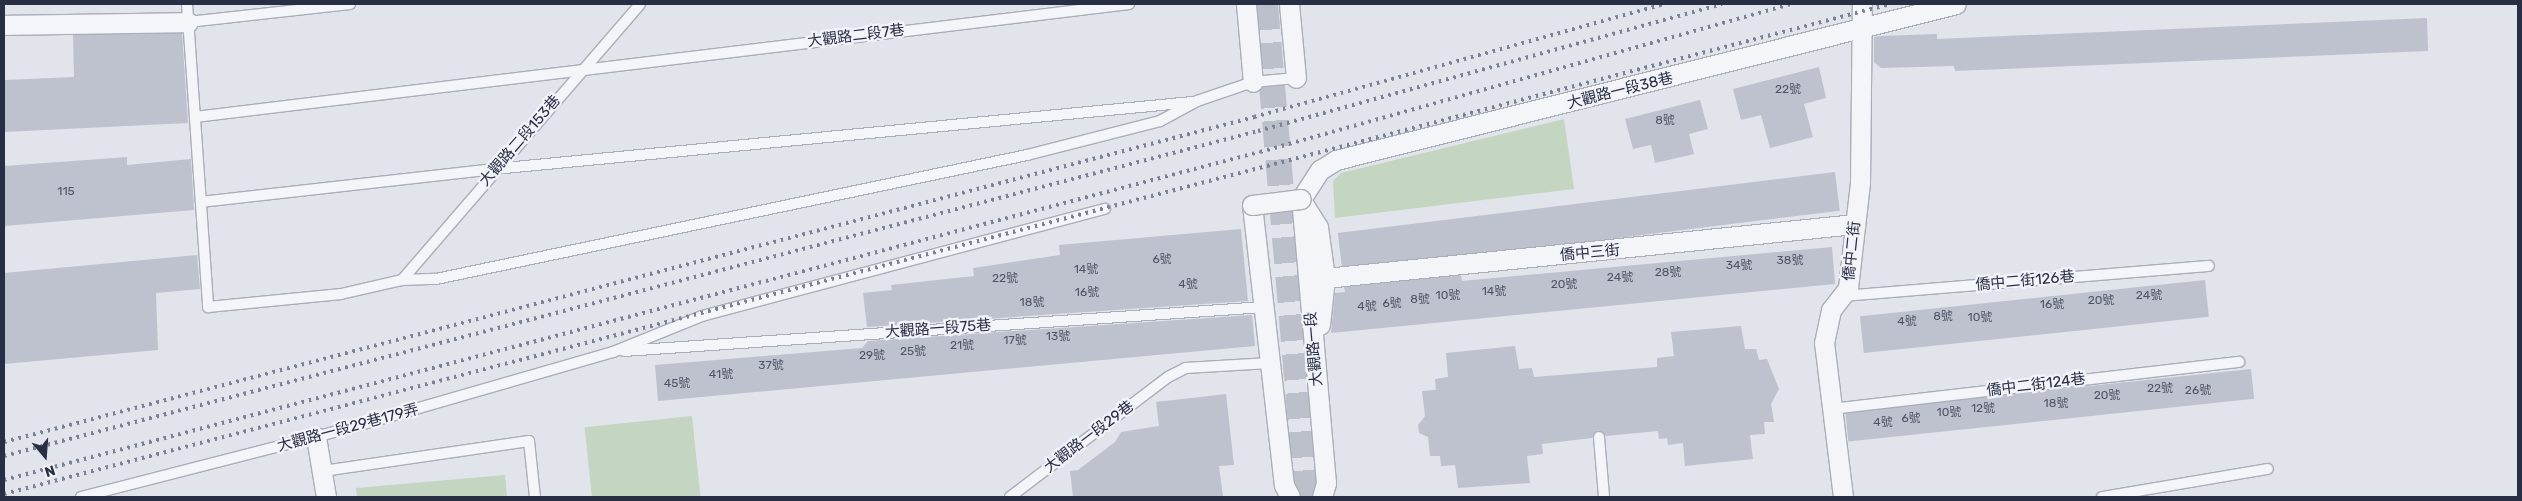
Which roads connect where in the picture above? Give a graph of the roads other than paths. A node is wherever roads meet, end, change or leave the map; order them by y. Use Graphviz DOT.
graph roads {
  1 [pos="350,4"];
  2 [pos="640,4"];
  3 [pos="1129,4"];
  4 [pos="1246,4"];
  5 [pos="1289,4"];
  6 [pos="1862,4"];
  7 [pos="1956,4"];
  8 [pos="188,13"];
  9 [pos="4,25"];
  10 [pos="1862,27"];
  11 [pos="583,68"];
  12 [pos="1296,78"];
  13 [pos="1253,82"];
  14 [pos="1197,101"];
  15 [pos="195,117"];
  16 [pos="494,169"];
  17 [pos="1301,199"];
  18 [pos="201,202"];
  19 [pos="1105,209"];
  20 [pos="1855,224"];
  21 [pos="2209,266"];
  22 [pos="1325,278"];
  23 [pos="402,280"];
  24 [pos="1842,296"];
  25 [pos="1264,307"];
  26 [pos="1314,336"];
  27 [pos="613,352"];
  28 [pos="2239,362"];
  29 [pos="1269,363"];
  30 [pos="1832,409"];
  31 [pos="316,437"];
  32 [pos="1599,437"];
  33 [pos="2268,469"];
  34 [pos="323,471"];
  35 [pos="81,497"];
  36 [pos="326,497"];
  37 [pos="535,497"];
  38 [pos="1010,497"];
  39 [pos="1290,497"];
  40 [pos="1322,497"];
  41 [pos="1604,497"];
  42 [pos="1843,497"];
  43 [pos="2102,497"];
  1 -- 8 [label="lane"];
  2 -- 11 [label="lane, 大觀路二段153巷"];
  3 -- 11 [label="lane, 大觀路二段7巷"];
  4 -- 13 [label="street"];
  5 -- 12 [label="street"];
  6 -- 10 [label="street, 僑中二街"];
  7 -- 10 [label="street, 大觀路一段38巷"];
  8 -- 9 [label="street"];
  8 -- 15 [label="lane"];
  10 -- 17 [label="street, 大觀路一段38巷"];
  10 -- 20 [label="street, 僑中二街"];
  11 -- 15 [label="lane, 大觀路二段7巷"];
  11 -- 16 [label="lane, 大觀路二段153巷"];
  12 -- 13 [label="lane"];
  13 -- 14 [label="lane"];
  14 -- 16 [label="lane"];
  14 -- 23 [label="lane"];
  15 -- 18 [label="lane"];
  16 -- 18 [label="lane"];
  16 -- 23 [label="lane, 大觀路二段153巷"];
  17 -- 22 [label="street"];
  17 -- 25 [label="street, bridge"];
  17 -- 26 [label="street, 大觀路一段"];
  18 -- 23 [label="lane"];
  19 -- 27 [label="lane"];
  20 -- 22 [label="street, 僑中三街"];
  20 -- 24 [label="street, 僑中二街"];
  21 -- 24 [label="lane, 僑中二街126巷"];
  22 -- 26 [label="street"];
  24 -- 30 [label="street, 僑中二街"];
  25 -- 27 [label="lane, 大觀路一段75巷"];
  25 -- 29 [label="street"];
  26 -- 40 [label="street, 大觀路一段"];
  27 -- 31 [label="lane, 大觀路一段29巷179弄"];
  28 -- 30 [label="lane, 僑中二街124巷"];
  29 -- 38 [label="lane, 大觀路一段29巷"];
  29 -- 39 [label="street"];
  30 -- 42 [label="street, 僑中二街"];
  31 -- 34 [label="street"];
  31 -- 35 [label="lane, 大觀路一段29巷179弄"];
  32 -- 41 [label="lane"];
  33 -- 43 [label="lane"];
  34 -- 36 [label="street"];
  34 -- 37 [label="lane"];
}
